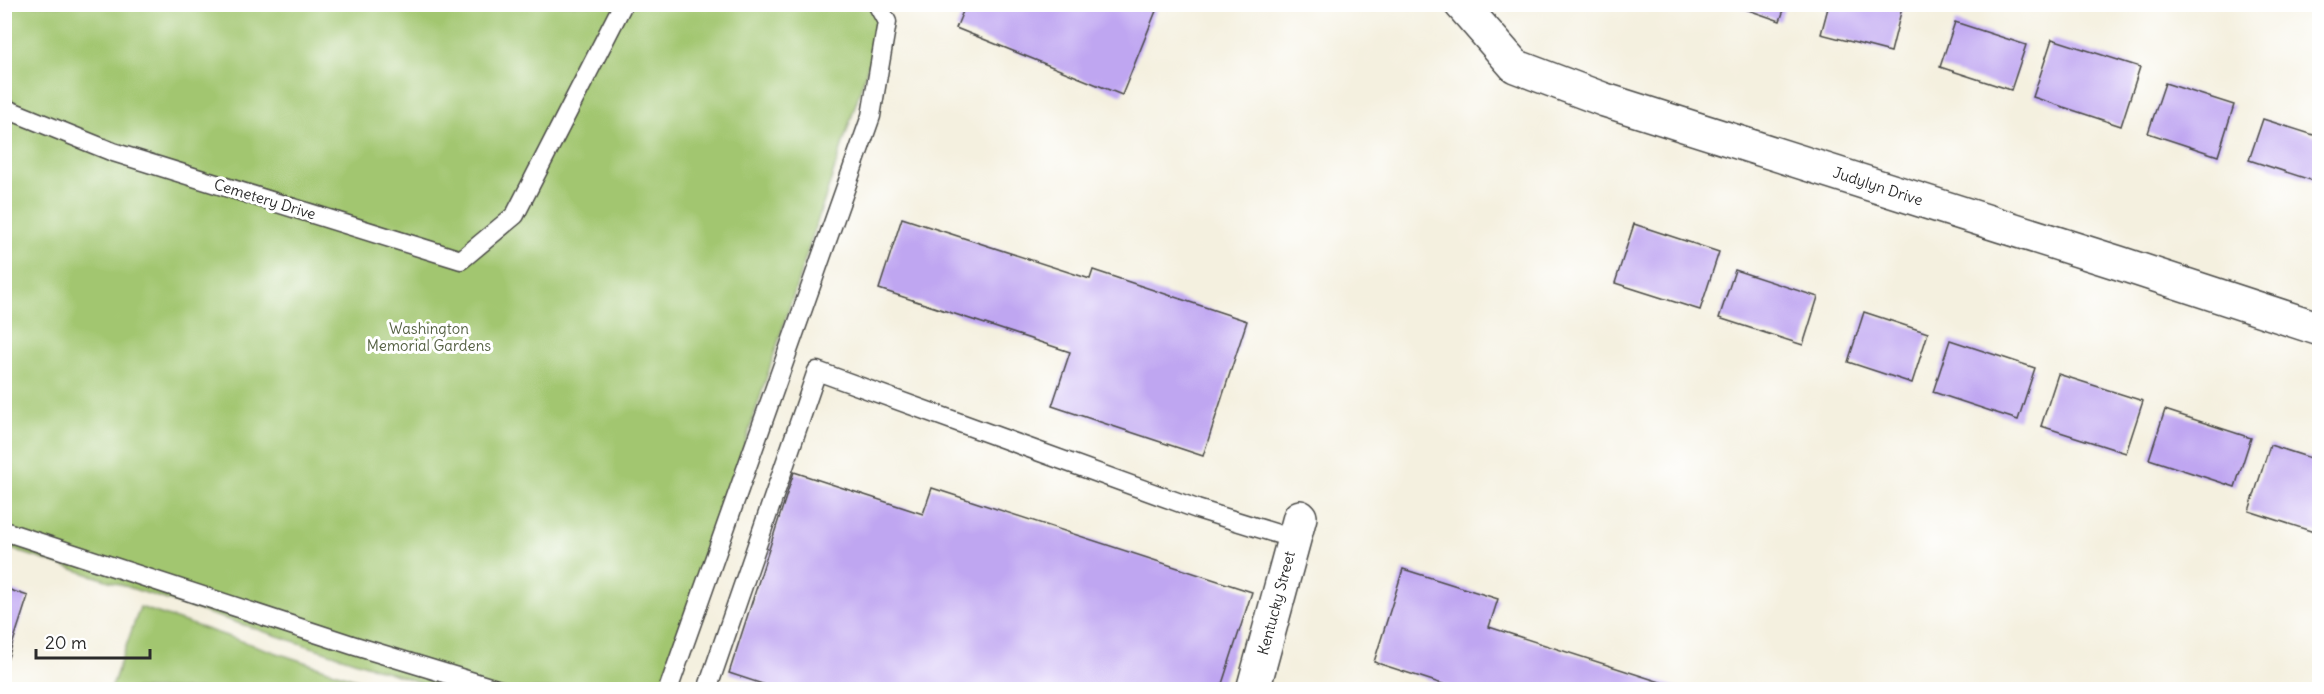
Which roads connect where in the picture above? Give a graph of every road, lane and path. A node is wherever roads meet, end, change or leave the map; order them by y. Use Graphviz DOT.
graph roads {
  1 [pos="623,4"];
  2 [pos="877,4"];
  3 [pos="1461,4"];
  4 [pos="4,108"];
  5 [pos="2319,329"];
  6 [pos="1297,528"];
  7 [pos="4,531"];
  8 [pos="500,690"];
  9 [pos="668,690"];
  10 [pos="707,690"];
  11 [pos="1253,690"];
  1 -- 4 [label="lane, Cemetery Drive"];
  2 -- 9 [label="lane"];
  3 -- 5 [label="street, Judylyn Drive"];
  6 -- 10 [label="lane"];
  6 -- 11 [label="street, Kentucky Street"];
  7 -- 8 [label="lane"];
}
